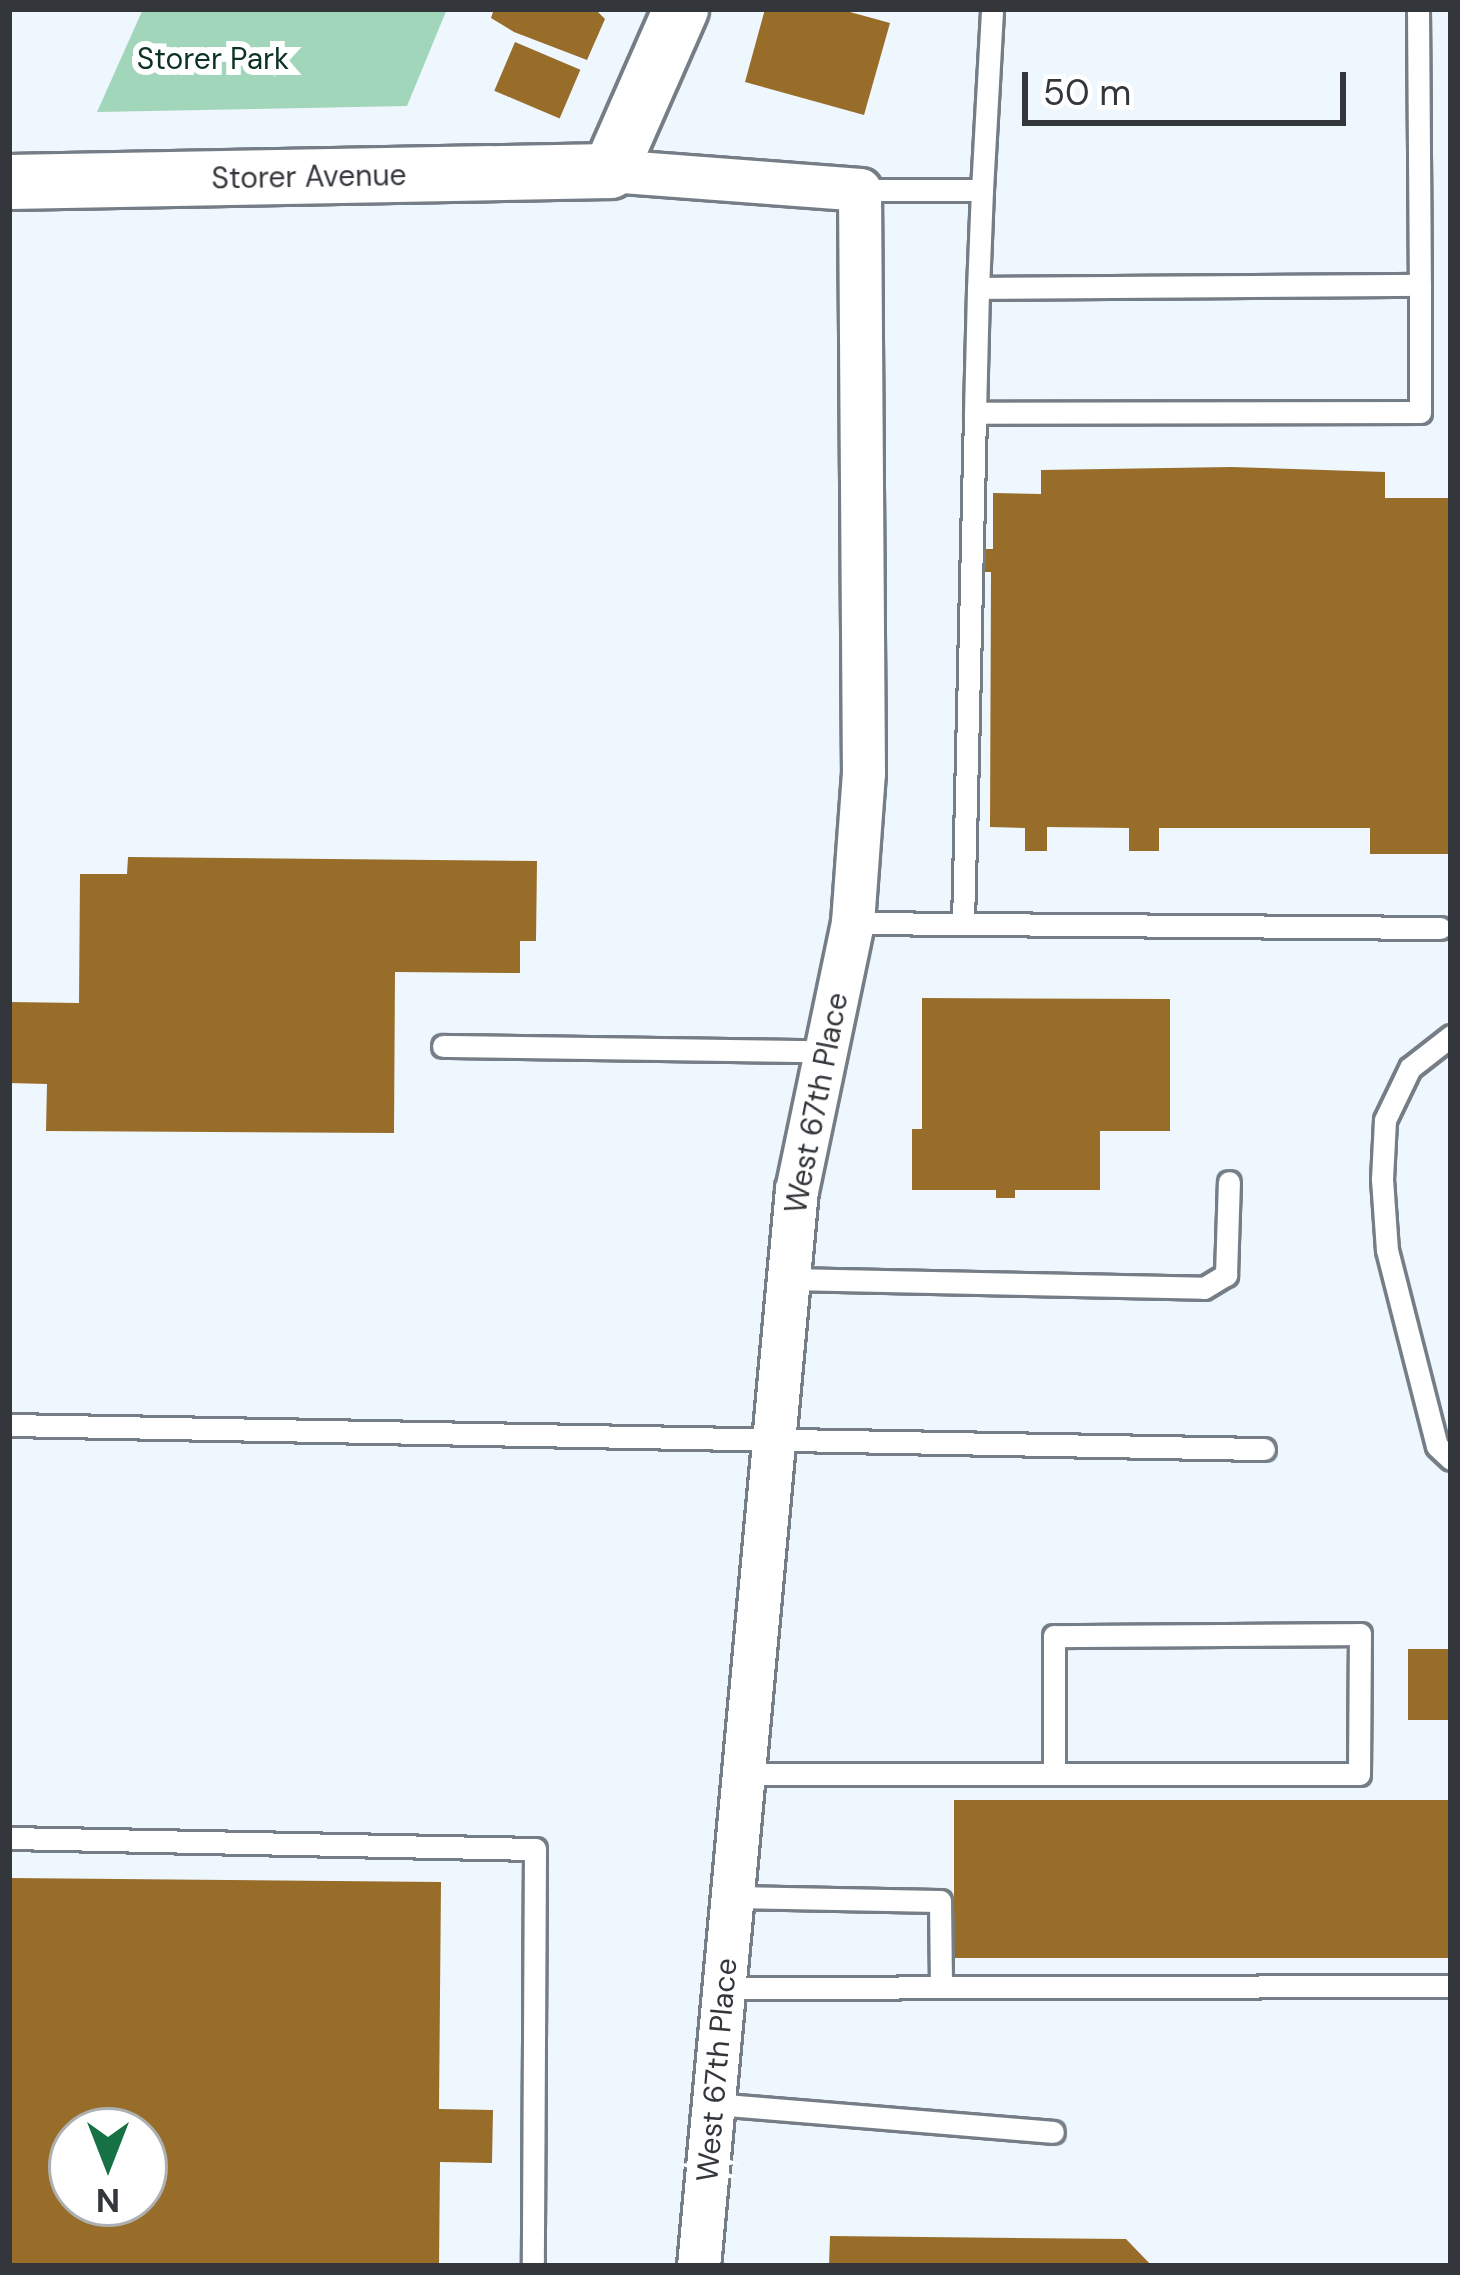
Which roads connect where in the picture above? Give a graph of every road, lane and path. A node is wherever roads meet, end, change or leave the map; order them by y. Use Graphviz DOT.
graph roads {
  1 [pos="680,9"];
  2 [pos="992,9"];
  3 [pos="1418,9"];
  4 [pos="610,171"];
  5 [pos="9,182"];
  6 [pos="860,190"];
  7 [pos="982,190"];
  8 [pos="1420,285"];
  9 [pos="978,287"];
  10 [pos="975,413"];
  11 [pos="853,923"];
  12 [pos="963,924"];
  13 [pos="1440,928"];
  14 [pos="1451,1036"];
  15 [pos="443,1046"];
  16 [pos="823,1052"];
  17 [pos="1228,1182"];
  18 [pos="789,1279"];
  19 [pos="9,1425"];
  20 [pos="774,1440"];
  21 [pos="1264,1449"];
  22 [pos="1451,1459"];
  23 [pos="744,1774"];
  24 [pos="1054,1774"];
  25 [pos="9,1838"];
  26 [pos="732,1897"];
  27 [pos="1451,1986"];
  28 [pos="941,1987"];
  29 [pos="724,1988"];
  30 [pos="714,2104"];
  31 [pos="1053,2132"];
  32 [pos="533,2266"];
  33 [pos="699,2266"];
  1 -- 4 [label="street"];
  2 -- 7 [label="lane"];
  3 -- 8 [label="lane"];
  4 -- 5 [label="street, Storer Avenue"];
  4 -- 6 [label="street"];
  6 -- 7 [label="lane"];
  6 -- 11 [label="street, West 67th Place"];
  7 -- 9 [label="lane"];
  8 -- 9 [label="lane"];
  8 -- 10 [label="lane"];
  9 -- 10 [label="lane"];
  10 -- 12 [label="lane"];
  11 -- 12 [label="lane"];
  11 -- 16 [label="street, West 67th Place"];
  12 -- 13 [label="lane"];
  14 -- 22 [label="lane"];
  15 -- 16 [label="lane"];
  16 -- 18 [label="street, West 67th Place"];
  17 -- 18 [label="lane"];
  18 -- 20 [label="street, West 67th Place"];
  19 -- 20 [label="lane"];
  20 -- 21 [label="lane"];
  20 -- 23 [label="street, West 67th Place"];
  23 -- 24 [label="lane"];
  23 -- 26 [label="street, West 67th Place"];
  24 -- 24 [label="lane"];
  25 -- 32 [label="lane"];
  26 -- 28 [label="lane"];
  26 -- 29 [label="street, West 67th Place"];
  27 -- 28 [label="lane"];
  28 -- 29 [label="lane"];
  29 -- 30 [label="street, West 67th Place"];
  30 -- 31 [label="lane"];
  30 -- 33 [label="street, West 67th Place"];
}
